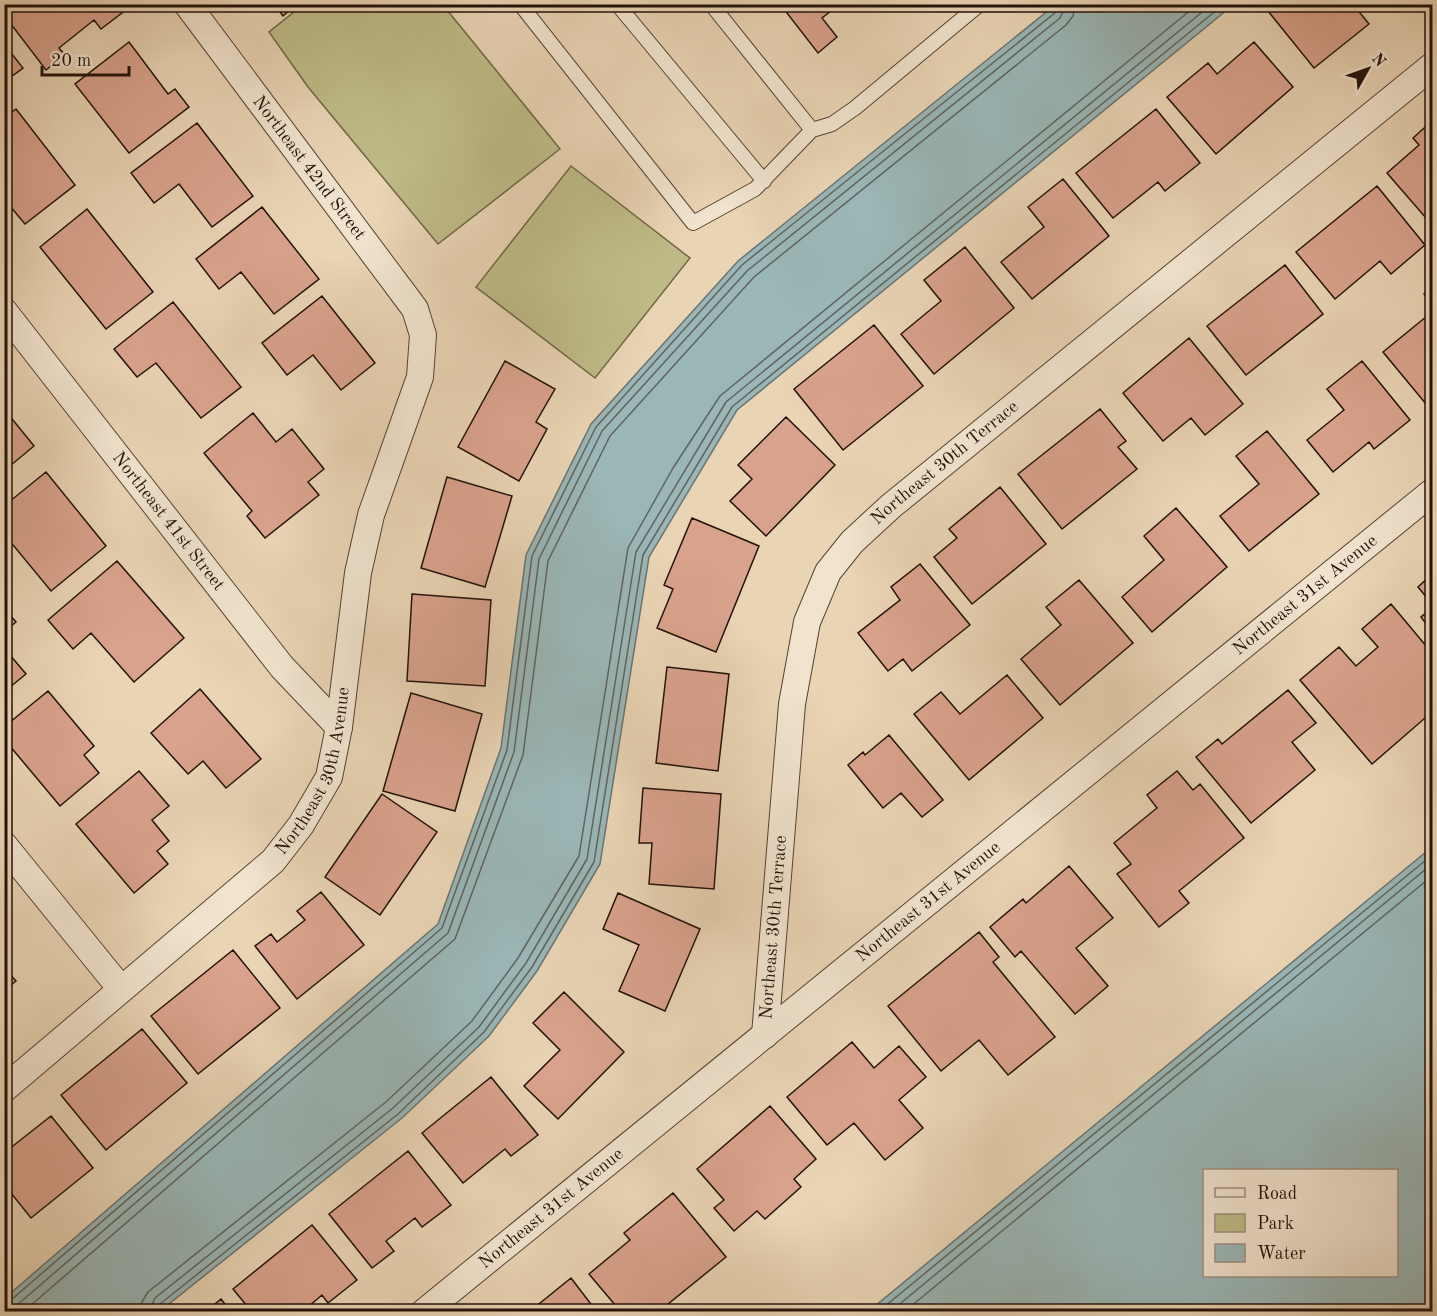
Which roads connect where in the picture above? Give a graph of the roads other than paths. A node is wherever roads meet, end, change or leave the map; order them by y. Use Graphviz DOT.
graph roads {
  1 [pos="188,4"];
  2 [pos="520,4"];
  3 [pos="617,4"];
  4 [pos="711,4"];
  5 [pos="980,4"];
  6 [pos="1432,66"];
  7 [pos="812,130"];
  8 [pos="764,181"];
  9 [pos="4,310"];
  10 [pos="423,335"];
  11 [pos="1432,492"];
  12 [pos="339,727"];
  13 [pos="4,845"];
  14 [pos="121,989"];
  15 [pos="765,1035"];
  16 [pos="4,1089"];
  17 [pos="424,1311"];
  1 -- 10 [label="street, Northeast 42nd Street"];
  2 -- 8 [label="lane"];
  3 -- 8 [label="lane"];
  4 -- 7 [label="lane"];
  5 -- 7 [label="lane"];
  6 -- 15 [label="street, Northeast 30th Terrace"];
  7 -- 8 [label="lane"];
  9 -- 12 [label="street, Northeast 41st Street"];
  10 -- 12 [label="street, Northeast 30th Avenue"];
  11 -- 15 [label="street, Northeast 31st Avenue"];
  12 -- 14 [label="street, Northeast 30th Avenue"];
  13 -- 14 [label="street"];
  14 -- 16 [label="street, Northeast 30th Avenue"];
  15 -- 17 [label="street, Northeast 31st Avenue"];
}
